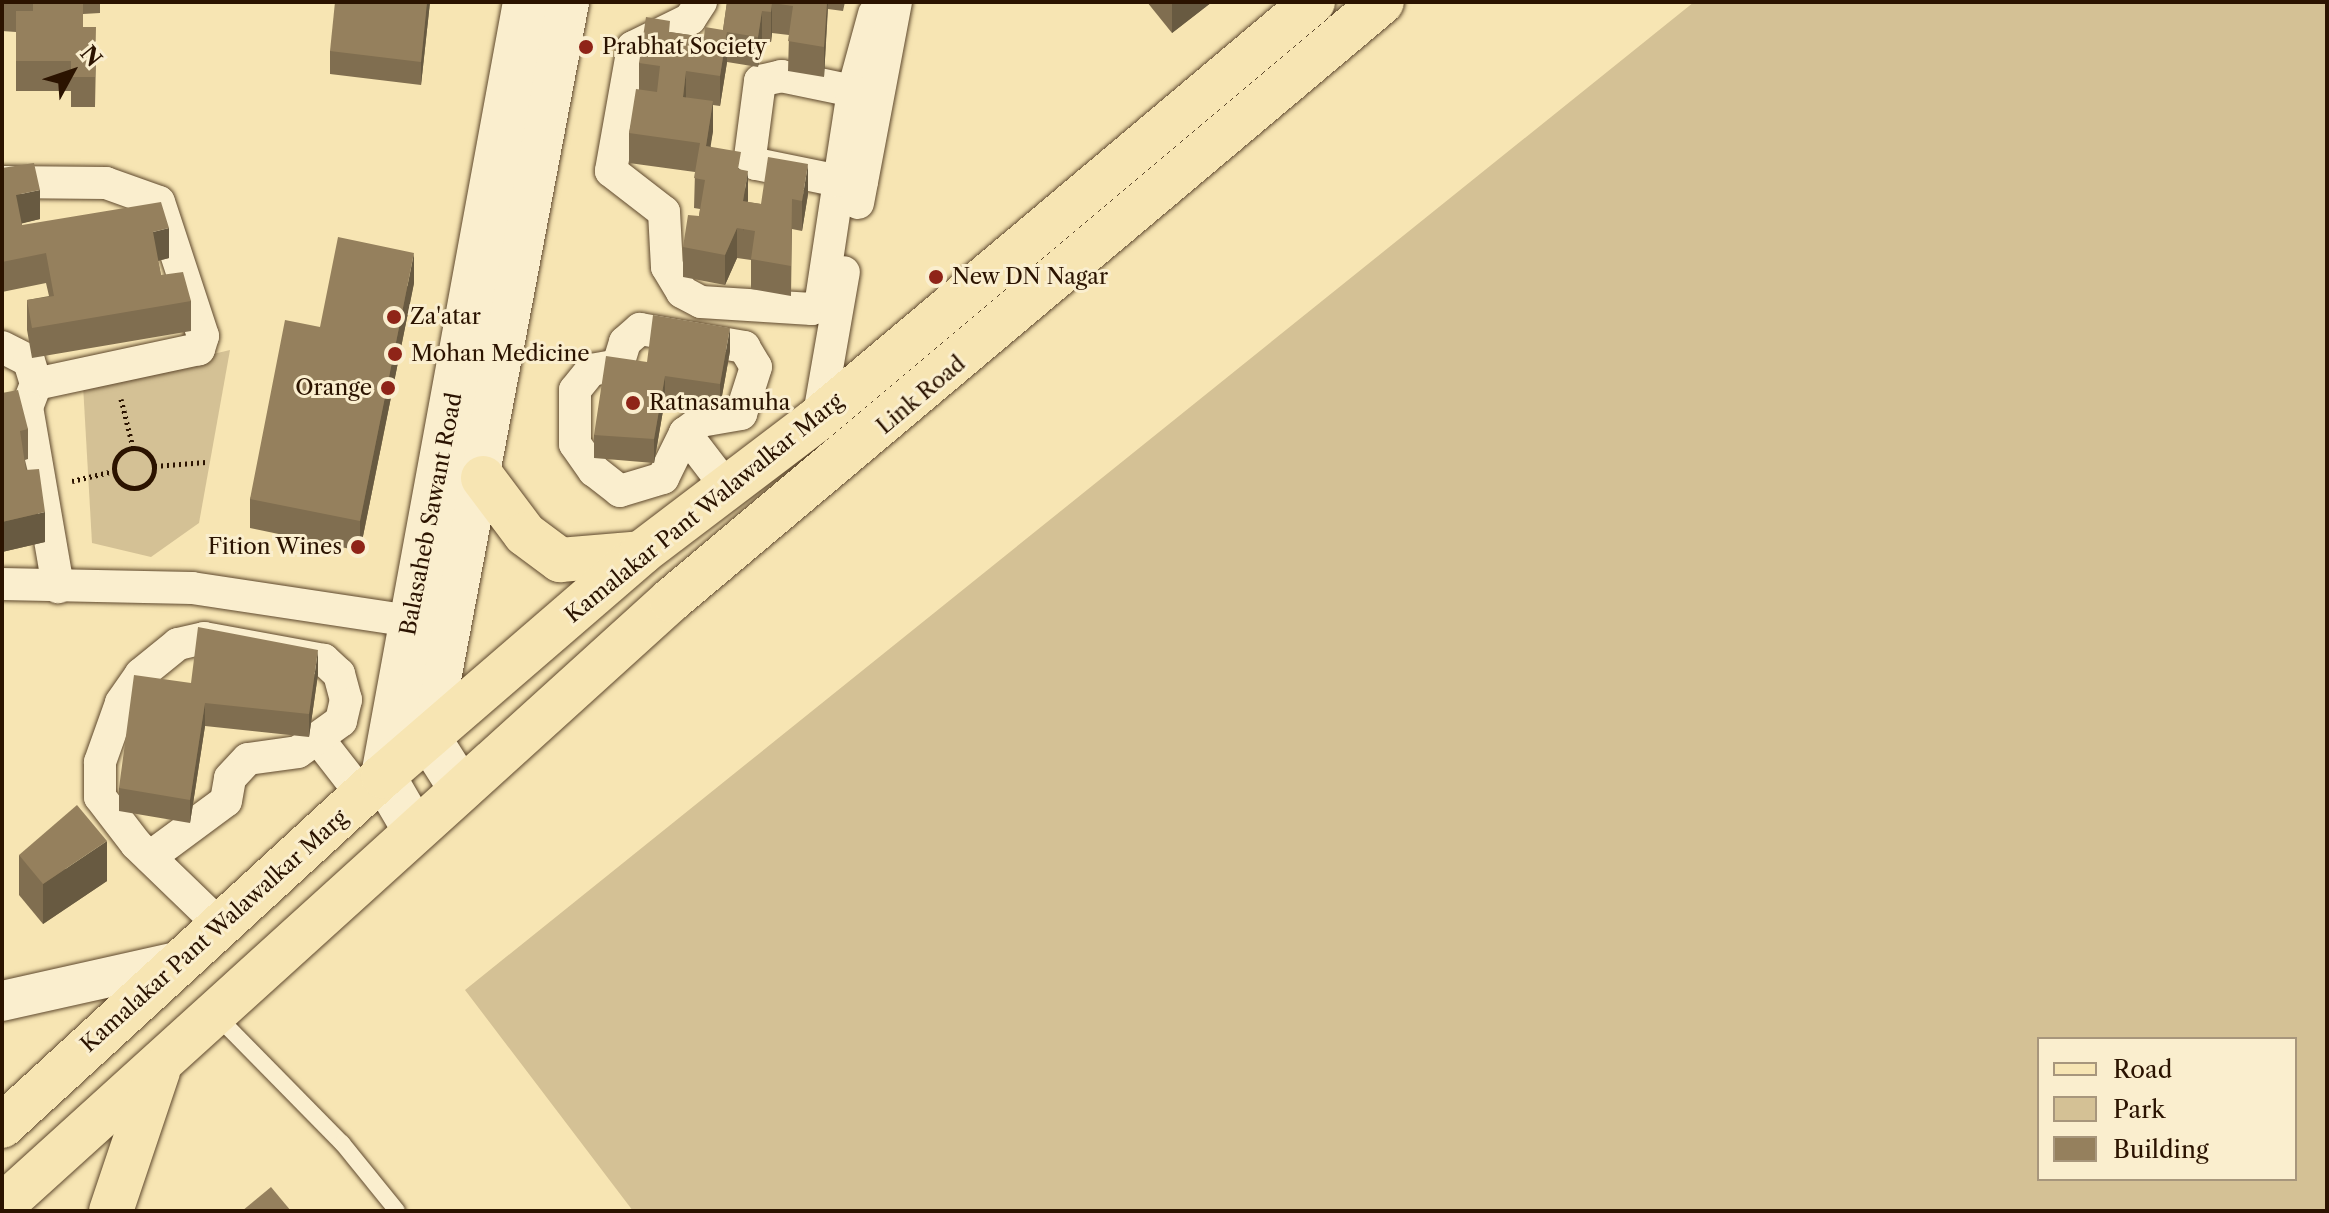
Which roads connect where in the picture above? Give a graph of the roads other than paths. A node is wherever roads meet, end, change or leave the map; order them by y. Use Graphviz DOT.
graph roads {
  1 [pos="525,2"];
  2 [pos="567,2"];
  3 [pos="701,2"];
  4 [pos="877,2"];
  5 [pos="896,2"];
  6 [pos="1313,2"];
  7 [pos="1382,2"];
  8 [pos="865,95"];
  9 [pos="2,182"];
  10 [pos="850,182"];
  11 [pos="2,347"];
  12 [pos="22,403"];
  13 [pos="815,421"];
  14 [pos="685,433"];
  15 [pos="837,466"];
  16 [pos="483,478"];
  17 [pos="727,488"];
  18 [pos="641,553"];
  19 [pos="2,584"];
  20 [pos="58,587"];
  21 [pos="411,621"];
  22 [pos="428,737"];
  23 [pos="320,741"];
  24 [pos="372,785"];
  25 [pos="459,786"];
  26 [pos="414,829"];
  27 [pos="150,857"];
  28 [pos="220,925"];
  29 [pos="181,961"];
  30 [pos="2,1001"];
  31 [pos="212,1011"];
  32 [pos="165,1054"];
  33 [pos="2,1126"];
  34 [pos="3,1208"];
  35 [pos="111,1211"];
  36 [pos="397,1211"];
  1 -- 21 [label="main road, Balasaheb Sawant Road"];
  2 -- 16 [label="main road, Balasaheb Sawant Road"];
  3 -- 10 [label="street"];
  4 -- 8 [label="street"];
  5 -- 8 [label="street"];
  6 -- 13 [label="main road, Kamalakar Pant Walawalkar Marg"];
  7 -- 15 [label="main road, Link Road"];
  8 -- 10 [label="street"];
  8 -- 10 [label="street"];
  9 -- 12 [label="street"];
  10 -- 13 [label="street"];
  11 -- 12 [label="street"];
  12 -- 20 [label="street"];
  13 -- 15 [label="street"];
  13 -- 17 [label="main road, Kamalakar Pant Walawalkar Marg"];
  14 -- 14 [label="street"];
  14 -- 17 [label="street"];
  15 -- 25 [label="main road, Link Road"];
  16 -- 18 [label="main road"];
  16 -- 22 [label="main road, Balasaheb Sawant Road"];
  17 -- 18 [label="main road, Kamalakar Pant Walawalkar Marg"];
  18 -- 22 [label="main road, Kamalakar Pant Walawalkar Marg"];
  19 -- 20 [label="street"];
  20 -- 21 [label="street"];
  21 -- 24 [label="main road, Balasaheb Sawant Road"];
  22 -- 24 [label="main road, Kamalakar Pant Walawalkar Marg"];
  22 -- 25 [label="main road"];
  23 -- 24 [label="street"];
  23 -- 27 [label="street"];
  23 -- 27 [label="street"];
  24 -- 26 [label="main road"];
  24 -- 28 [label="main road, Kamalakar Pant Walawalkar Marg"];
  25 -- 26 [label="main road"];
  26 -- 31 [label="main road"];
  27 -- 28 [label="street"];
  28 -- 29 [label="main road, Kamalakar Pant Walawalkar Marg"];
  29 -- 30 [label="street"];
  29 -- 33 [label="main road, Kamalakar Pant Walawalkar Marg"];
  31 -- 32 [label="main road"];
  31 -- 36 [label="lane"];
  32 -- 34 [label="main road"];
  32 -- 35 [label="main road"];
}
